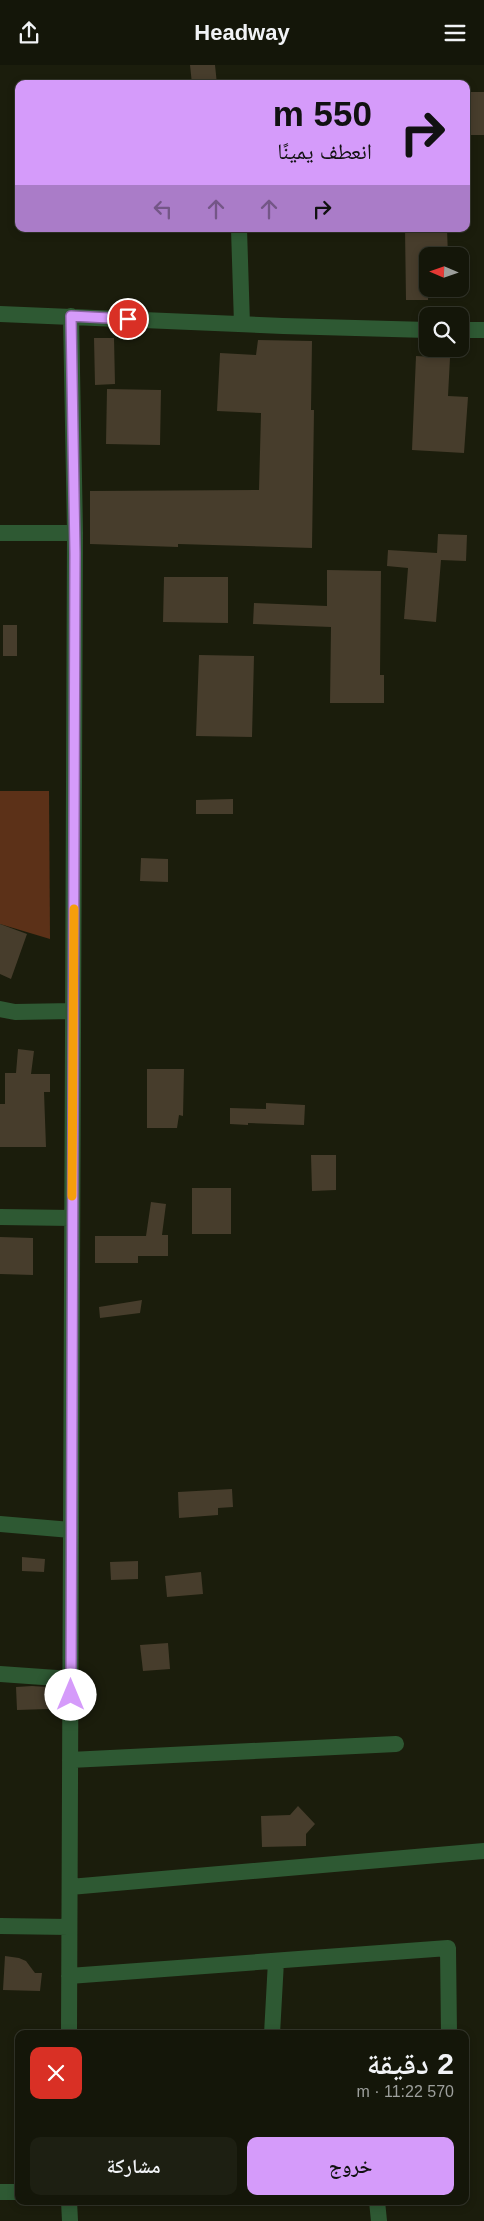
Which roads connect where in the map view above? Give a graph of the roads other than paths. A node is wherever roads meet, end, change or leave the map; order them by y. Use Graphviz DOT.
graph roads {
  1 [pos="239,232"];
  2 [pos="0,314"];
  3 [pos="71,316"];
  4 [pos="242,324"];
  5 [pos="419,330"];
  6 [pos="469,330"];
  7 [pos="484,330"];
  8 [pos="0,533"];
  9 [pos="75,533"];
  10 [pos="0,1009"];
  11 [pos="73,1011"];
  12 [pos="0,1217"];
  13 [pos="72,1218"];
  14 [pos="0,1524"];
  15 [pos="71,1530"];
  16 [pos="0,1675"];
  17 [pos="71,1679"];
  18 [pos="396,1745"];
  19 [pos="70,1760"];
  20 [pos="484,1851"];
  21 [pos="70,1887"];
  22 [pos="0,1926"];
  23 [pos="69,1927"];
  24 [pos="276,1961"];
  25 [pos="69,1976"];
  26 [pos="69,2030"];
  27 [pos="272,2030"];
  28 [pos="449,2030"];
  29 [pos="0,2192"];
  30 [pos="15,2192"];
  31 [pos="70,2205"];
  32 [pos="378,2205"];
  33 [pos="70,2221"];
  34 [pos="379,2221"];
  1 -- 4 [label="street"];
  2 -- 3 [label="street"];
  3 -- 4 [label="street"];
  3 -- 9 [label="street"];
  4 -- 5 [label="street"];
  6 -- 7 [label="street"];
  8 -- 9 [label="street"];
  9 -- 11 [label="street"];
  10 -- 11 [label="street"];
  11 -- 13 [label="street"];
  12 -- 13 [label="street"];
  13 -- 15 [label="street"];
  14 -- 15 [label="street"];
  15 -- 17 [label="street"];
  16 -- 17 [label="street"];
  17 -- 19 [label="street"];
  18 -- 19 [label="street"];
  19 -- 21 [label="street"];
  20 -- 21 [label="street"];
  21 -- 23 [label="street"];
  22 -- 23 [label="street"];
  23 -- 25 [label="street"];
  24 -- 25 [label="street"];
  24 -- 27 [label="street"];
  24 -- 28 [label="street"];
  25 -- 26 [label="street"];
  29 -- 30 [label="street"];
  31 -- 33 [label="street"];
  32 -- 34 [label="street"];
}
